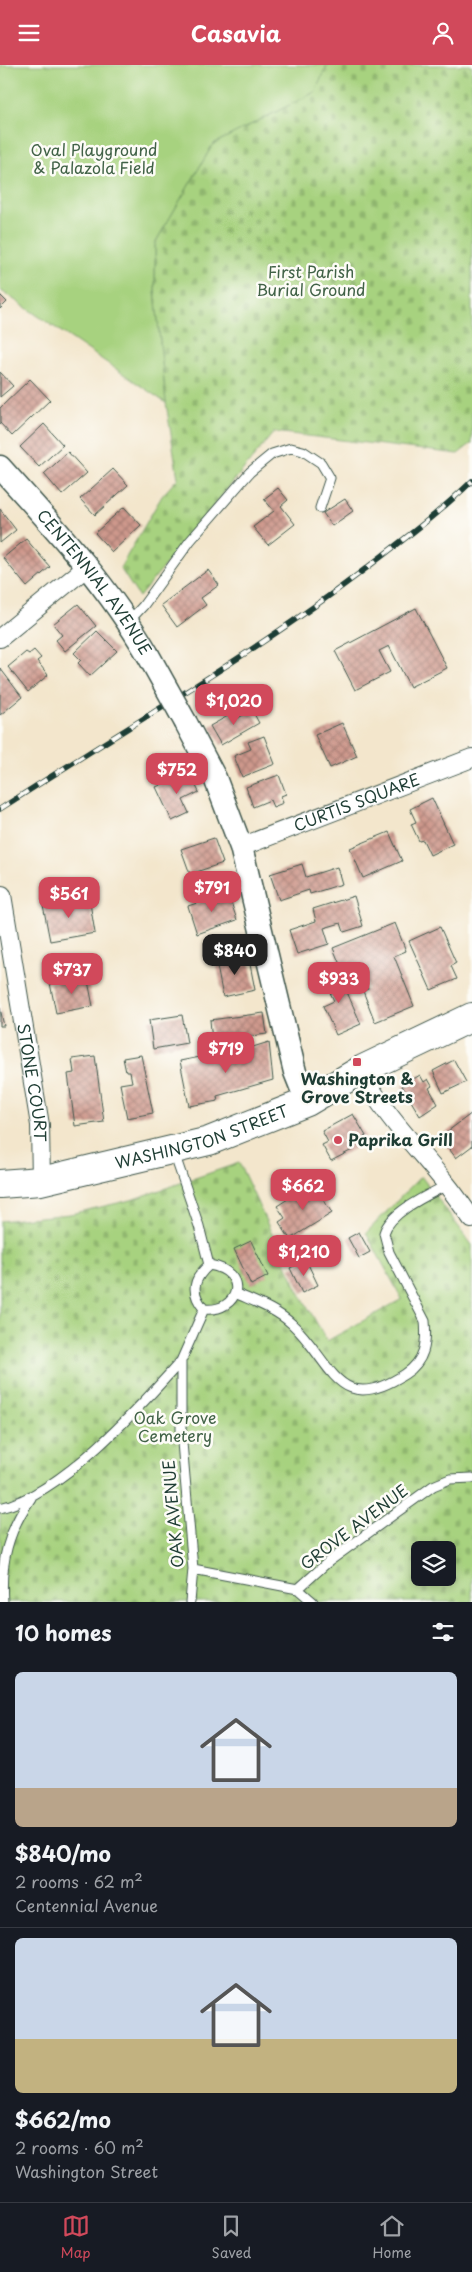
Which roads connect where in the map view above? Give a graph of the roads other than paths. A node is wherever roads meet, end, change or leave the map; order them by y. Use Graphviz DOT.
graph roads {
  1 [pos="0,467"];
  2 [pos="320,509"];
  3 [pos="88,566"];
  4 [pos="128,621"];
  5 [pos="0,638"];
  6 [pos="472,758"];
  7 [pos="240,847"];
  8 [pos="2,895"];
  9 [pos="472,1017"];
  10 [pos="361,1070"];
  11 [pos="307,1102"];
  12 [pos="174,1151"];
  13 [pos="41,1181"];
  14 [pos="0,1184"];
  15 [pos="447,1185"];
  16 [pos="472,1219"];
  17 [pos="209,1265"];
  18 [pos="235,1293"];
  19 [pos="204,1309"];
  20 [pos="181,1361"];
  21 [pos="472,1478"];
  22 [pos="31,1498"];
  23 [pos="0,1508"];
  24 [pos="193,1569"];
  25 [pos="298,1589"];
  26 [pos="3,1602"];
  27 [pos="190,1602"];
  28 [pos="312,1602"];
  1 -- 3 [label="street, CENTENNIAL AVENUE"];
  2 -- 4 [label="lane"];
  3 -- 4 [label="street, CENTENNIAL AVENUE"];
  3 -- 5 [label="street"];
  4 -- 7 [label="street, CENTENNIAL AVENUE, bridge"];
  6 -- 7 [label="street, CURTIS SQUARE"];
  7 -- 11 [label="street, CENTENNIAL AVENUE"];
  8 -- 13 [label="street, STONE COURT"];
  9 -- 10 [label="main road, WASHINGTON STREET"];
  10 -- 11 [label="main road, WASHINGTON STREET"];
  10 -- 15 [label="street"];
  11 -- 12 [label="main road, WASHINGTON STREET"];
  12 -- 13 [label="main road, WASHINGTON STREET"];
  12 -- 17 [label="lane"];
  13 -- 14 [label="main road, WASHINGTON STREET"];
  15 -- 16 [label="street"];
  15 -- 18 [label="lane"];
  17 -- 18 [label="lane"];
  17 -- 19 [label="lane"];
  18 -- 19 [label="lane"];
  19 -- 20 [label="lane, OAK AVENUE"];
  20 -- 22 [label="lane"];
  20 -- 24 [label="lane, OAK AVENUE"];
  21 -- 25 [label="lane, GROVE AVENUE"];
  22 -- 23 [label="lane"];
  22 -- 26 [label="lane"];
  24 -- 25 [label="lane, GROVE AVENUE"];
  24 -- 27 [label="lane, OAK AVENUE"];
  25 -- 28 [label="lane"];
}
